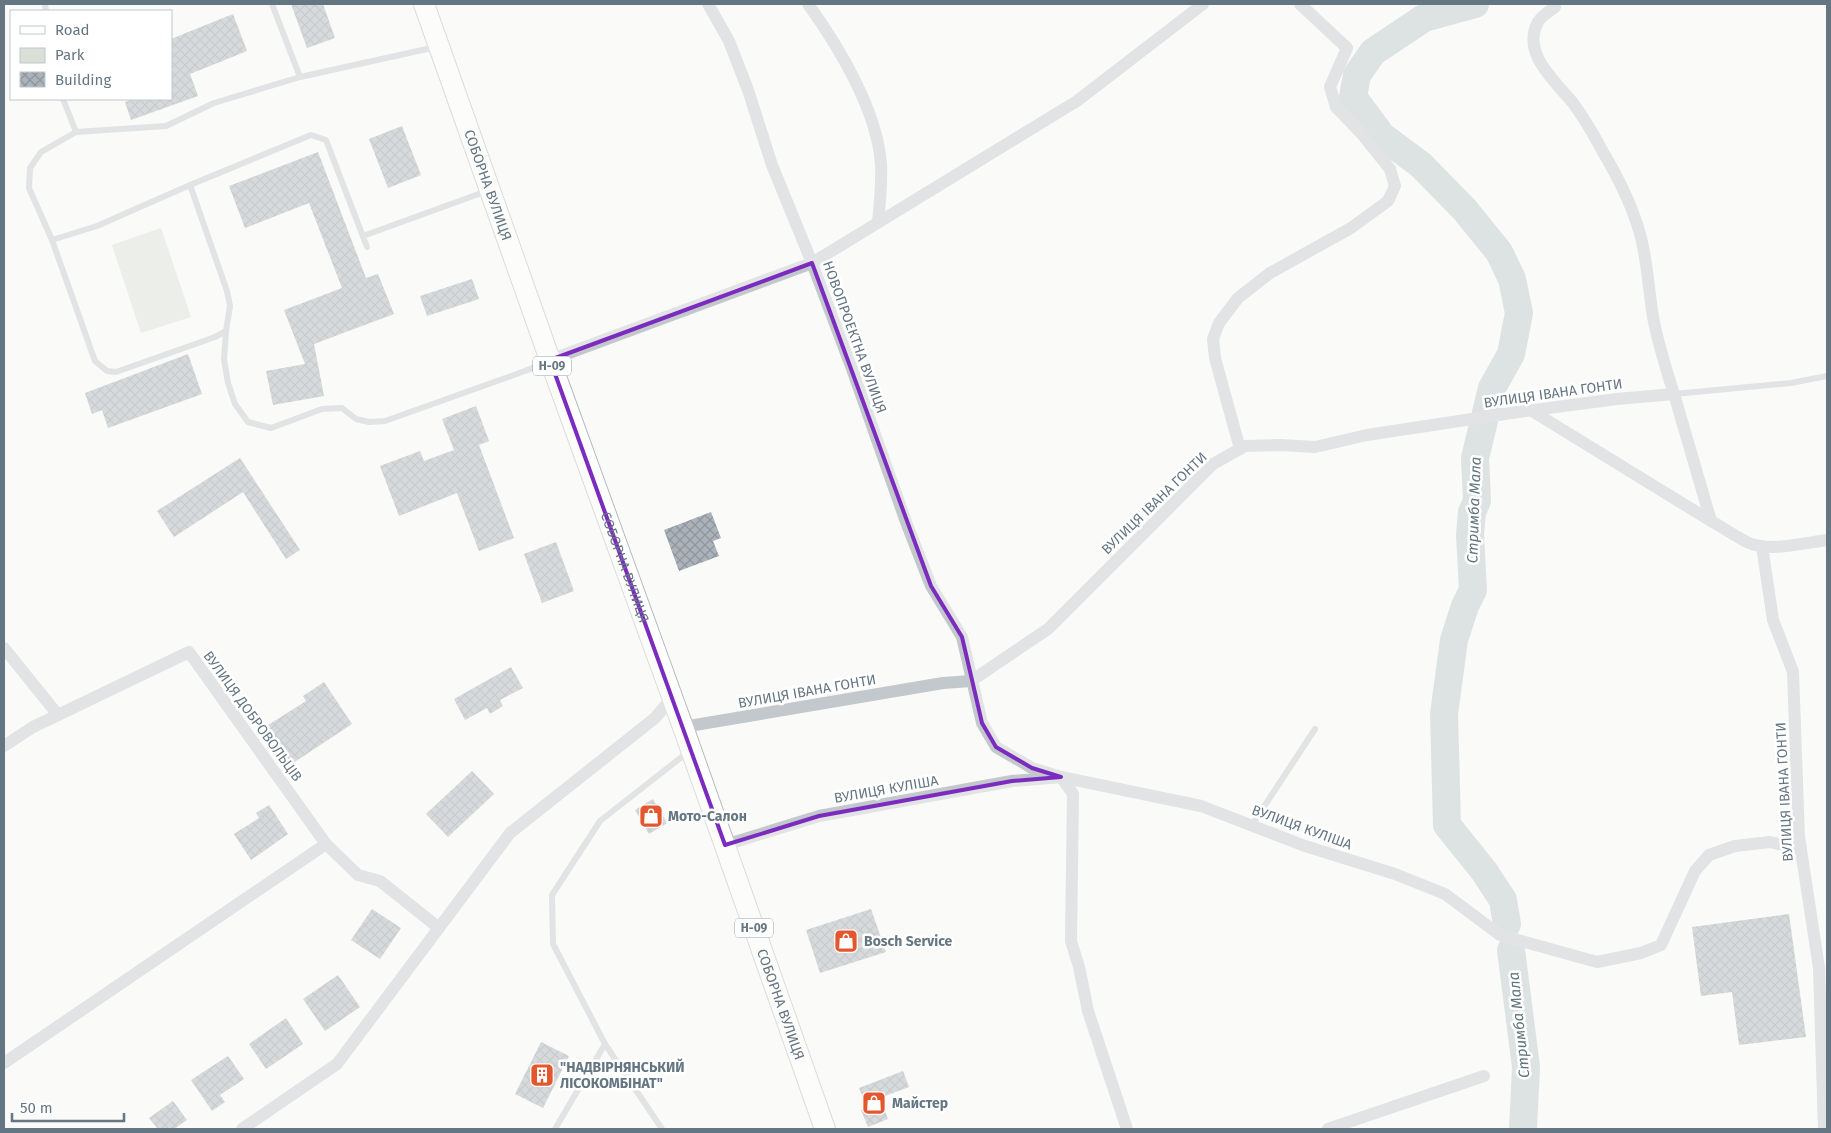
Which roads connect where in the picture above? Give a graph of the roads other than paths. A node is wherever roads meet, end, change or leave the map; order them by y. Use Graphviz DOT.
graph roads {
  1 [pos="272,4"];
  2 [pos="424,4"];
  3 [pos="708,4"];
  4 [pos="808,4"];
  5 [pos="1203,4"];
  6 [pos="1300,4"];
  7 [pos="1555,7"];
  8 [pos="440,46"];
  9 [pos="300,77"];
  10 [pos="63,100"];
  11 [pos="76,132"];
  12 [pos="190,185"];
  13 [pos="490,190"];
  14 [pos="878,222"];
  15 [pos="363,236"];
  16 [pos="52,240"];
  17 [pos="368,247"];
  18 [pos="812,263"];
  19 [pos="226,331"];
  20 [pos="550,360"];
  21 [pos="1827,376"];
  22 [pos="1674,394"];
  23 [pos="1532,411"];
  24 [pos="1240,449"];
  25 [pos="1711,521"];
  26 [pos="1827,540"];
  27 [pos="1762,546"];
  28 [pos="4,648"];
  29 [pos="971,681"];
  30 [pos="672,698"];
  31 [pos="58,715"];
  32 [pos="683,727"];
  33 [pos="1315,729"];
  34 [pos="4,746"];
  35 [pos="691,750"];
  36 [pos="1062,776"];
  37 [pos="1252,825"];
  38 [pos="326,844"];
  39 [pos="725,845"];
  40 [pos="1801,849"];
  41 [pos="439,928"];
  42 [pos="605,1044"];
  43 [pos="4,1063"];
  44 [pos="1484,1076"];
  45 [pos="242,1129"];
  46 [pos="555,1129"];
  47 [pos="662,1129"];
  48 [pos="825,1129"];
  49 [pos="1127,1129"];
  50 [pos="1328,1129"];
  51 [pos="1824,1129"];
  1 -- 9 [label="lane"];
  2 -- 8 [label="main road, СОБОРНА ВУЛИЦЯ / Н-09"];
  3 -- 18 [label="street, НОВОПРОЕКТНА ВУЛИЦЯ"];
  4 -- 14 [label="street"];
  5 -- 14 [label="street"];
  6 -- 24 [label="street"];
  7 -- 22 [label="street"];
  8 -- 9 [label="lane"];
  8 -- 13 [label="main road, СОБОРНА ВУЛИЦЯ / Н-09"];
  9 -- 11 [label="lane"];
  10 -- 11 [label="lane"];
  11 -- 16 [label="lane"];
  12 -- 15 [label="lane"];
  12 -- 16 [label="lane"];
  12 -- 19 [label="lane"];
  13 -- 15 [label="lane"];
  13 -- 20 [label="main road, СОБОРНА ВУЛИЦЯ / Н-09"];
  14 -- 18 [label="street"];
  15 -- 17 [label="lane"];
  16 -- 19 [label="lane"];
  18 -- 20 [label="street"];
  18 -- 29 [label="street, НОВОПРОЕКТНА ВУЛИЦЯ"];
  19 -- 20 [label="lane"];
  20 -- 30 [label="main road, СОБОРНА ВУЛИЦЯ / Н-09"];
  21 -- 22 [label="lane"];
  22 -- 23 [label="street, ВУЛИЦЯ ІВАНА ГОНТИ"];
  22 -- 25 [label="street"];
  23 -- 24 [label="street, ВУЛИЦЯ ІВАНА ГОНТИ"];
  23 -- 25 [label="street"];
  24 -- 29 [label="street, ВУЛИЦЯ ІВАНА ГОНТИ"];
  25 -- 27 [label="street"];
  26 -- 27 [label="street"];
  27 -- 40 [label="street, ВУЛИЦЯ ІВАНА ГОНТИ"];
  28 -- 31 [label="street"];
  29 -- 32 [label="street, ВУЛИЦЯ ІВАНА ГОНТИ"];
  29 -- 36 [label="street, НОВОПРОЕКТНА ВУЛИЦЯ"];
  30 -- 32 [label="main road, СОБОРНА ВУЛИЦЯ / Н-09"];
  30 -- 41 [label="street"];
  31 -- 34 [label="street, ВУЛИЦЯ ДОБРОВОЛЬЦІВ"];
  31 -- 38 [label="street, ВУЛИЦЯ ДОБРОВОЛЬЦІВ"];
  32 -- 35 [label="main road, СОБОРНА ВУЛИЦЯ / Н-09"];
  33 -- 37 [label="lane"];
  35 -- 39 [label="main road, СОБОРНА ВУЛИЦЯ / Н-09"];
  35 -- 42 [label="lane"];
  36 -- 37 [label="street, ВУЛИЦЯ КУЛІША"];
  36 -- 39 [label="street, ВУЛИЦЯ КУЛІША"];
  36 -- 49 [label="street"];
  37 -- 40 [label="street, ВУЛИЦЯ КУЛІША"];
  38 -- 41 [label="street, ВУЛИЦЯ ДОБРОВОЛЬЦІВ"];
  38 -- 43 [label="street"];
  39 -- 48 [label="main road, СОБОРНА ВУЛИЦЯ / Н-09"];
  40 -- 51 [label="street, ВУЛИЦЯ ІВАНА ГОНТИ"];
  41 -- 45 [label="street"];
  42 -- 46 [label="lane"];
  42 -- 47 [label="lane"];
  44 -- 50 [label="street"];
}
